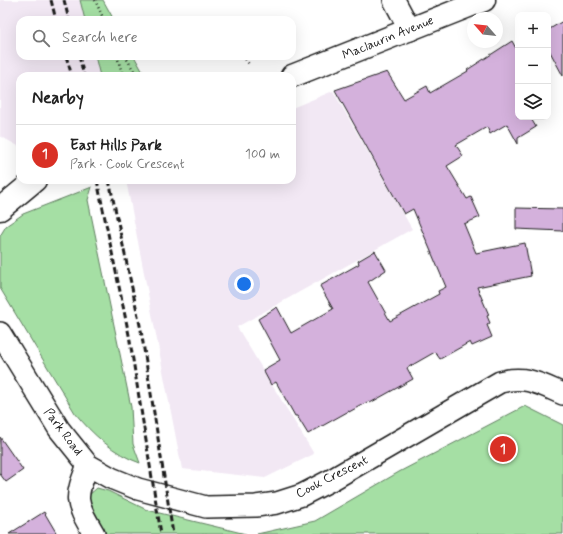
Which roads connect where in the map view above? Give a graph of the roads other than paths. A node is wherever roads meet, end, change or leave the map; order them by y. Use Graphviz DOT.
graph roads {
  1 [pos="394,0"];
  2 [pos="484,0"];
  3 [pos="410,30"];
  4 [pos="296,74"];
  5 [pos="16,183"];
  6 [pos="30,184"];
  7 [pos="0,187"];
  8 [pos="0,209"];
  9 [pos="0,334"];
  10 [pos="563,394"];
  11 [pos="88,464"];
  12 [pos="94,534"];
  1 -- 3 [label="street"];
  2 -- 3 [label="street, Maclaurin Avenue"];
  3 -- 4 [label="street, Maclaurin Avenue"];
  5 -- 7 [label="street"];
  6 -- 8 [label="street"];
  9 -- 11 [label="street, Park Road"];
  10 -- 11 [label="street, Cook Crescent"];
  11 -- 12 [label="street, Park Road"];
}
